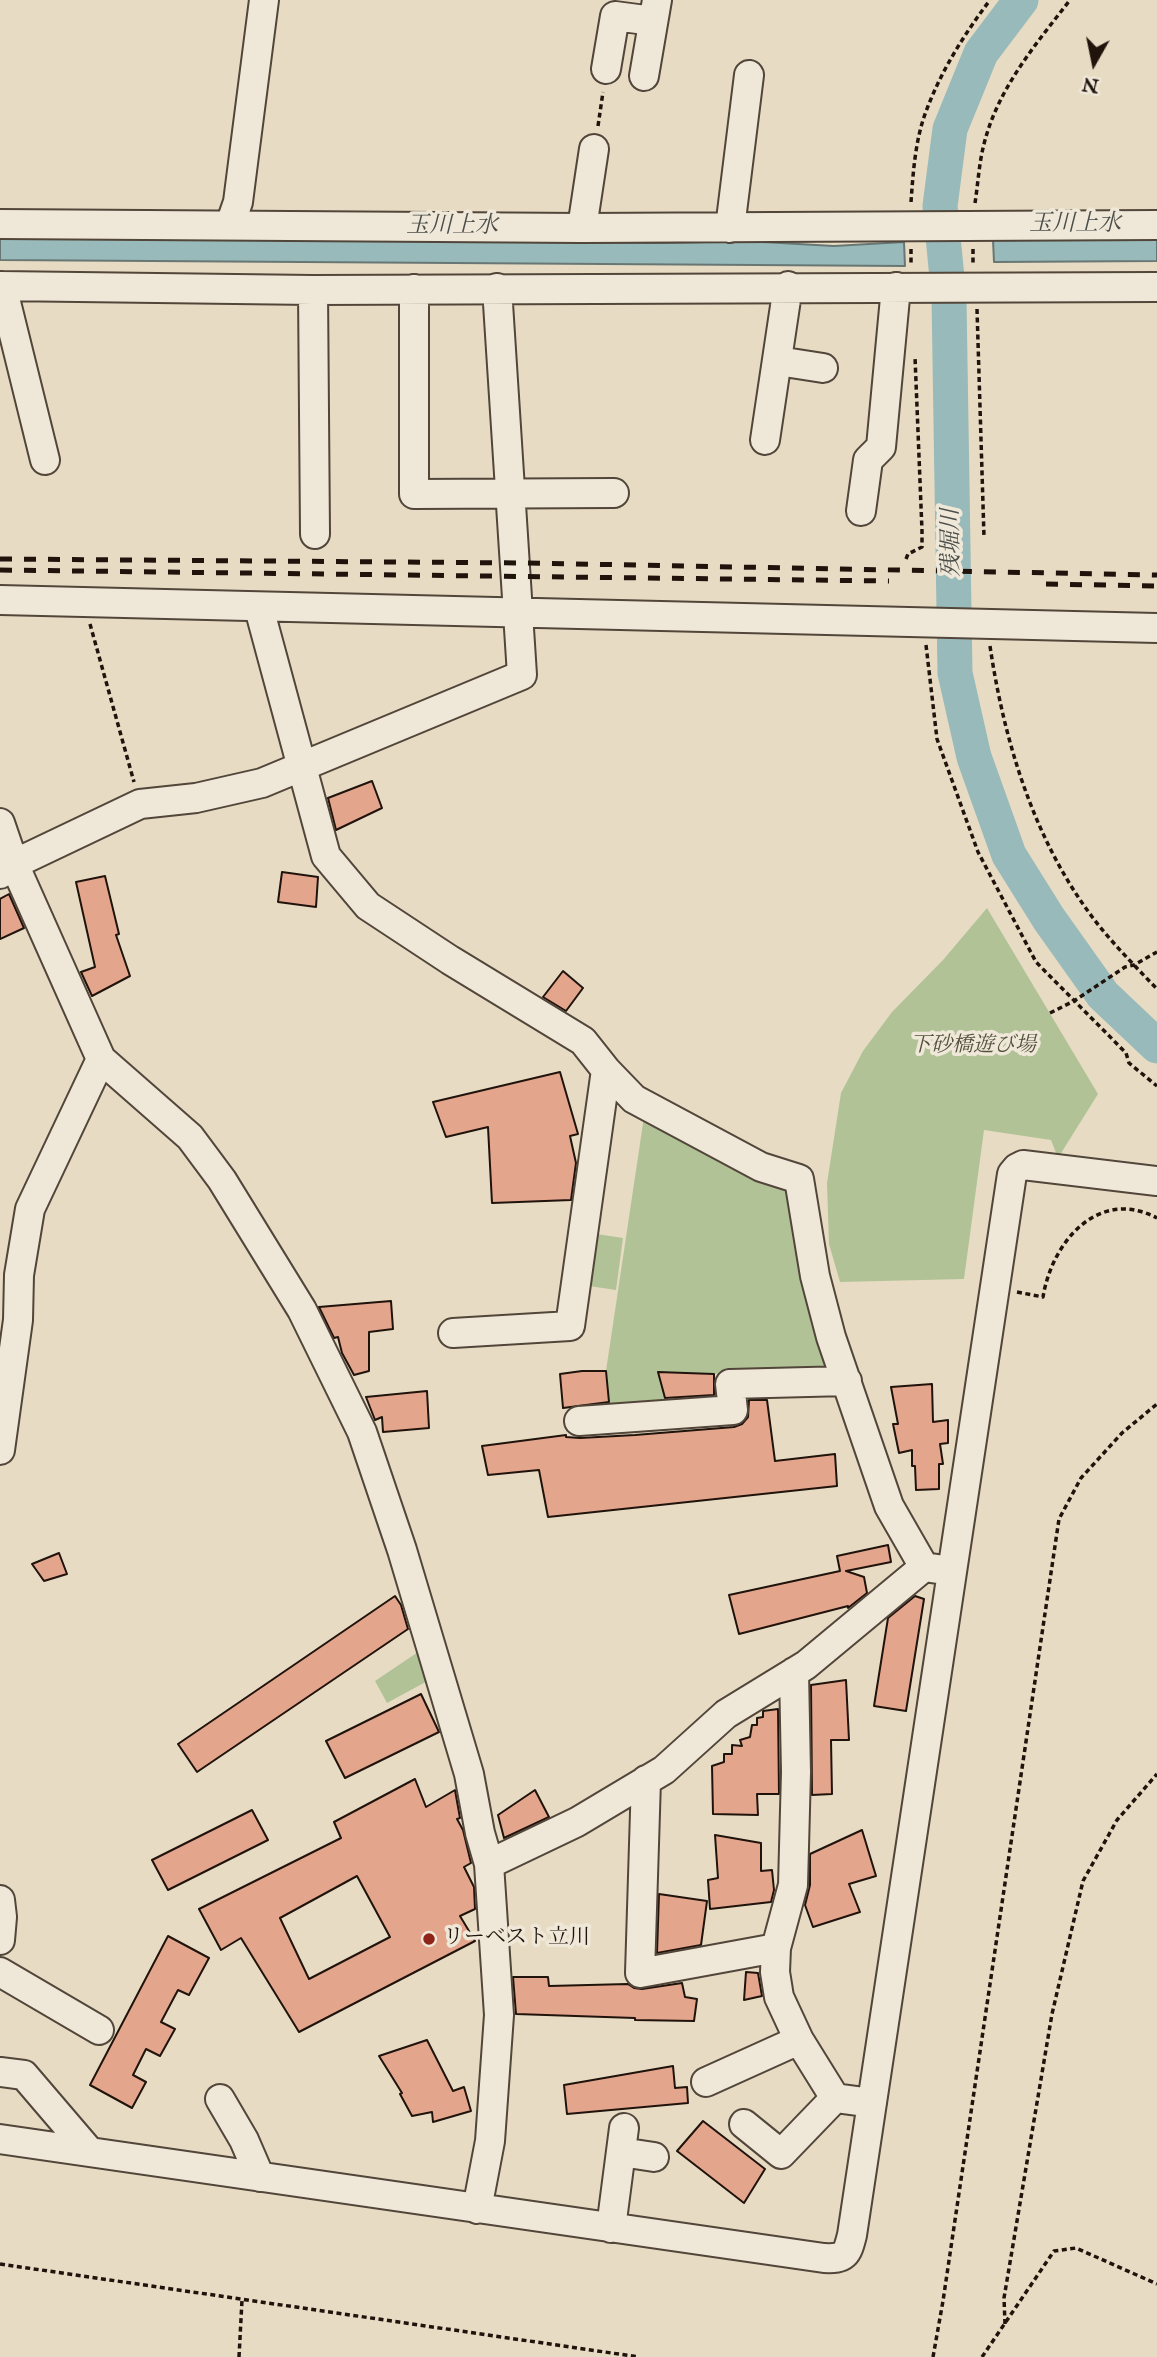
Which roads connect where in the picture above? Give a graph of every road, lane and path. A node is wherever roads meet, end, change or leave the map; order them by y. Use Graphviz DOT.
graph roads {
  1 [pos="264,0"];
  2 [pos="990,0"];
  3 [pos="1070,0"];
  4 [pos="655,10"];
  5 [pos="607,69"];
  6 [pos="749,75"];
  7 [pos="645,76"];
  8 [pos="594,149"];
  9 [pos="0,224"];
  10 [pos="230,225"];
  11 [pos="1157,225"];
  12 [pos="971,226"];
  13 [pos="914,227"];
  14 [pos="582,228"];
  15 [pos="730,228"];
  16 [pos="909,282"];
  17 [pos="1,286"];
  18 [pos="789,286"];
  19 [pos="973,286"];
  20 [pos="1157,287"];
  21 [pos="497,288"];
  22 [pos="414,289"];
  23 [pos="313,290"];
  24 [pos="914,352"];
  25 [pos="778,361"];
  26 [pos="823,368"];
  27 [pos="765,440"];
  28 [pos="45,460"];
  29 [pos="614,493"];
  30 [pos="512,494"];
  31 [pos="861,511"];
  32 [pos="315,534"];
  33 [pos="984,537"];
  34 [pos="906,559"];
  35 [pos="0,600"];
  36 [pos="83,601"];
  37 [pos="259,608"];
  38 [pos="519,613"];
  39 [pos="1157,628"];
  40 [pos="930,629"];
  41 [pos="987,630"];
  42 [pos="301,767"];
  43 [pos="140,804"];
  44 [pos="0,823"];
  45 [pos="7,869"];
  46 [pos="1157,952"];
  47 [pos="1134,965"];
  48 [pos="1157,989"];
  49 [pos="1074,1001"];
  50 [pos="1049,1013"];
  51 [pos="101,1059"];
  52 [pos="606,1070"];
  53 [pos="1157,1086"];
  54 [pos="1157,1181"];
  55 [pos="1157,1218"];
  56 [pos="9,1277"];
  57 [pos="1030,1294"];
  58 [pos="453,1333"];
  59 [pos="847,1381"];
  60 [pos="1157,1404"];
  61 [pos="579,1421"];
  62 [pos="0,1450"];
  63 [pos="924,1567"];
  64 [pos="951,1571"];
  65 [pos="794,1672"];
  66 [pos="1157,1774"];
  67 [pos="646,1780"];
  68 [pos="489,1864"];
  69 [pos="0,1900"];
  70 [pos="0,1940"];
  71 [pos="776,1948"];
  72 [pos="0,1972"];
  73 [pos="99,2030"];
  74 [pos="799,2040"];
  75 [pos="0,2072"];
  76 [pos="706,2082"];
  77 [pos="835,2098"];
  78 [pos="220,2099"];
  79 [pos="872,2103"];
  80 [pos="744,2124"];
  81 [pos="0,2139"];
  82 [pos="89,2151"];
  83 [pos="654,2157"];
  84 [pos="260,2177"];
  85 [pos="477,2209"];
  86 [pos="611,2228"];
  87 [pos="0,2264"];
  88 [pos="1157,2284"];
  89 [pos="242,2299"];
  90 [pos="1005,2324"];
  91 [pos="239,2357"];
  92 [pos="639,2357"];
  93 [pos="933,2357"];
  94 [pos="982,2357"];
  1 -- 10 [label="street"];
  2 -- 13 [label="path"];
  3 -- 12 [label="path"];
  4 -- 5 [label="street"];
  4 -- 7 [label="street"];
  5 -- 8 [label="path"];
  6 -- 15 [label="street"];
  8 -- 14 [label="street"];
  9 -- 10 [label="street"];
  10 -- 14 [label="street"];
  11 -- 12 [label="street"];
  12 -- 13 [label="street"];
  13 -- 15 [label="street"];
  13 -- 16 [label="path"];
  14 -- 15 [label="street"];
  16 -- 18 [label="street"];
  16 -- 19 [label="street"];
  16 -- 31 [label="street"];
  17 -- 23 [label="street"];
  17 -- 28 [label="street"];
  18 -- 21 [label="street"];
  18 -- 25 [label="street"];
  19 -- 20 [label="street"];
  19 -- 33 [label="path"];
  21 -- 22 [label="street"];
  21 -- 30 [label="street"];
  22 -- 23 [label="street"];
  22 -- 30 [label="street"];
  23 -- 32 [label="street"];
  24 -- 34 [label="path"];
  25 -- 26 [label="street"];
  25 -- 27 [label="street"];
  29 -- 30 [label="street"];
  30 -- 38 [label="street"];
  35 -- 36 [label="street"];
  36 -- 37 [label="street"];
  36 -- 43 [label="path"];
  37 -- 38 [label="street"];
  37 -- 42 [label="street"];
  38 -- 40 [label="street"];
  38 -- 42 [label="street"];
  39 -- 41 [label="street"];
  40 -- 41 [label="street"];
  40 -- 49 [label="path"];
  41 -- 47 [label="path"];
  42 -- 43 [label="street"];
  42 -- 52 [label="street"];
  43 -- 45 [label="street"];
  44 -- 45 [label="street"];
  45 -- 51 [label="street"];
  46 -- 47 [label="path"];
  47 -- 48 [label="path"];
  47 -- 49 [label="path"];
  49 -- 50 [label="path"];
  49 -- 53 [label="path"];
  51 -- 56 [label="street"];
  51 -- 68 [label="street"];
  52 -- 58 [label="street"];
  52 -- 59 [label="street"];
  54 -- 64 [label="street"];
  55 -- 57 [label="path"];
  56 -- 62 [label="street"];
  59 -- 61 [label="street"];
  59 -- 63 [label="street"];
  60 -- 93 [label="path"];
  63 -- 64 [label="street"];
  63 -- 65 [label="street"];
  64 -- 79 [label="street"];
  65 -- 67 [label="street"];
  65 -- 71 [label="street"];
  66 -- 90 [label="path"];
  67 -- 68 [label="street"];
  67 -- 71 [label="street"];
  68 -- 85 [label="street"];
  69 -- 70 [label="street"];
  71 -- 74 [label="street"];
  72 -- 73 [label="street"];
  74 -- 76 [label="street"];
  74 -- 77 [label="street"];
  75 -- 82 [label="street"];
  77 -- 79 [label="street"];
  77 -- 80 [label="street"];
  78 -- 84 [label="street"];
  79 -- 86 [label="street"];
  81 -- 82 [label="street"];
  82 -- 84 [label="street"];
  83 -- 86 [label="street"];
  84 -- 85 [label="street"];
  85 -- 86 [label="street"];
  87 -- 89 [label="path"];
  88 -- 90 [label="path"];
  89 -- 91 [label="path"];
  89 -- 92 [label="path"];
  90 -- 94 [label="path"];
}
